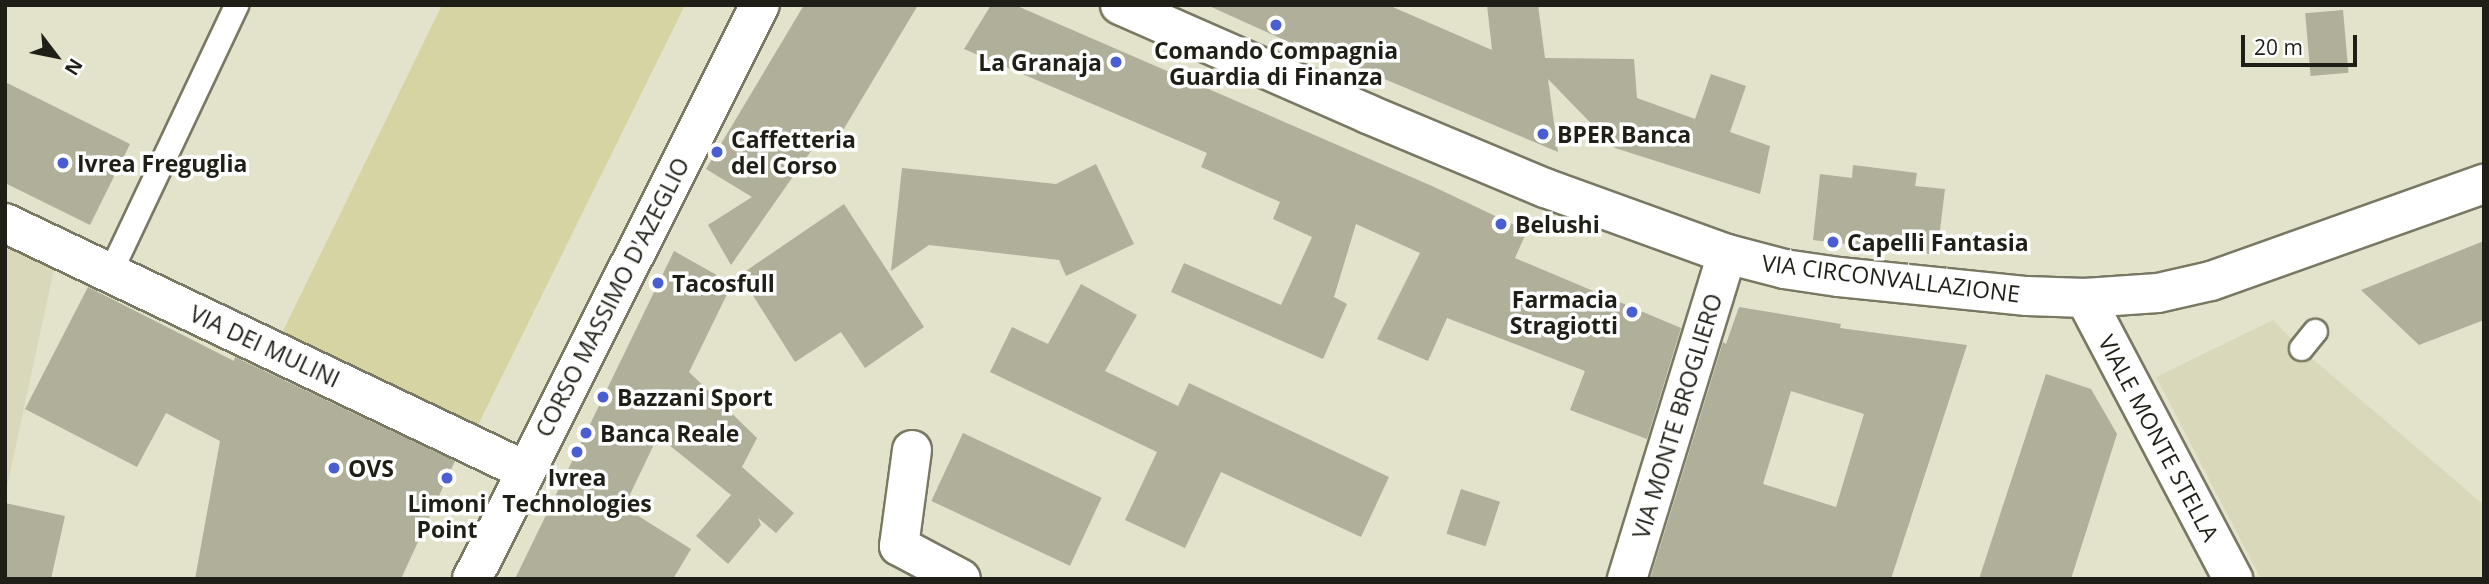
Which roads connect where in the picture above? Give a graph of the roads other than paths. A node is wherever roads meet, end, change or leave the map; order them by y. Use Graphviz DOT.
graph roads {
  1 [pos="236,5"];
  2 [pos="1121,5"];
  3 [pos="757,9"];
  4 [pos="2484,184"];
  5 [pos="5,223"];
  6 [pos="1727,254"];
  7 [pos="110,272"];
  8 [pos="2085,298"];
  9 [pos="912,450"];
  10 [pos="524,470"];
  11 [pos="472,579"];
  12 [pos="961,579"];
  13 [pos="1627,579"];
  14 [pos="2233,579"];
  1 -- 7 [label="lane"];
  2 -- 6 [label="main road, VIA CIRCONVALLAZIONE"];
  3 -- 10 [label="main road, CORSO MASSIMO D'AZEGLIO"];
  4 -- 8 [label="main road, VIA CIRCONVALLAZIONE"];
  5 -- 7 [label="main road, VIA DEI MULINI"];
  6 -- 8 [label="main road, VIA CIRCONVALLAZIONE"];
  6 -- 13 [label="main road, VIA MONTE BROGLIERO"];
  7 -- 10 [label="main road, VIA DEI MULINI"];
  8 -- 14 [label="main road, VIALE MONTE STELLA"];
  9 -- 12 [label="main road"];
  10 -- 11 [label="main road, CORSO MASSIMO D'AZEGLIO"];
}
